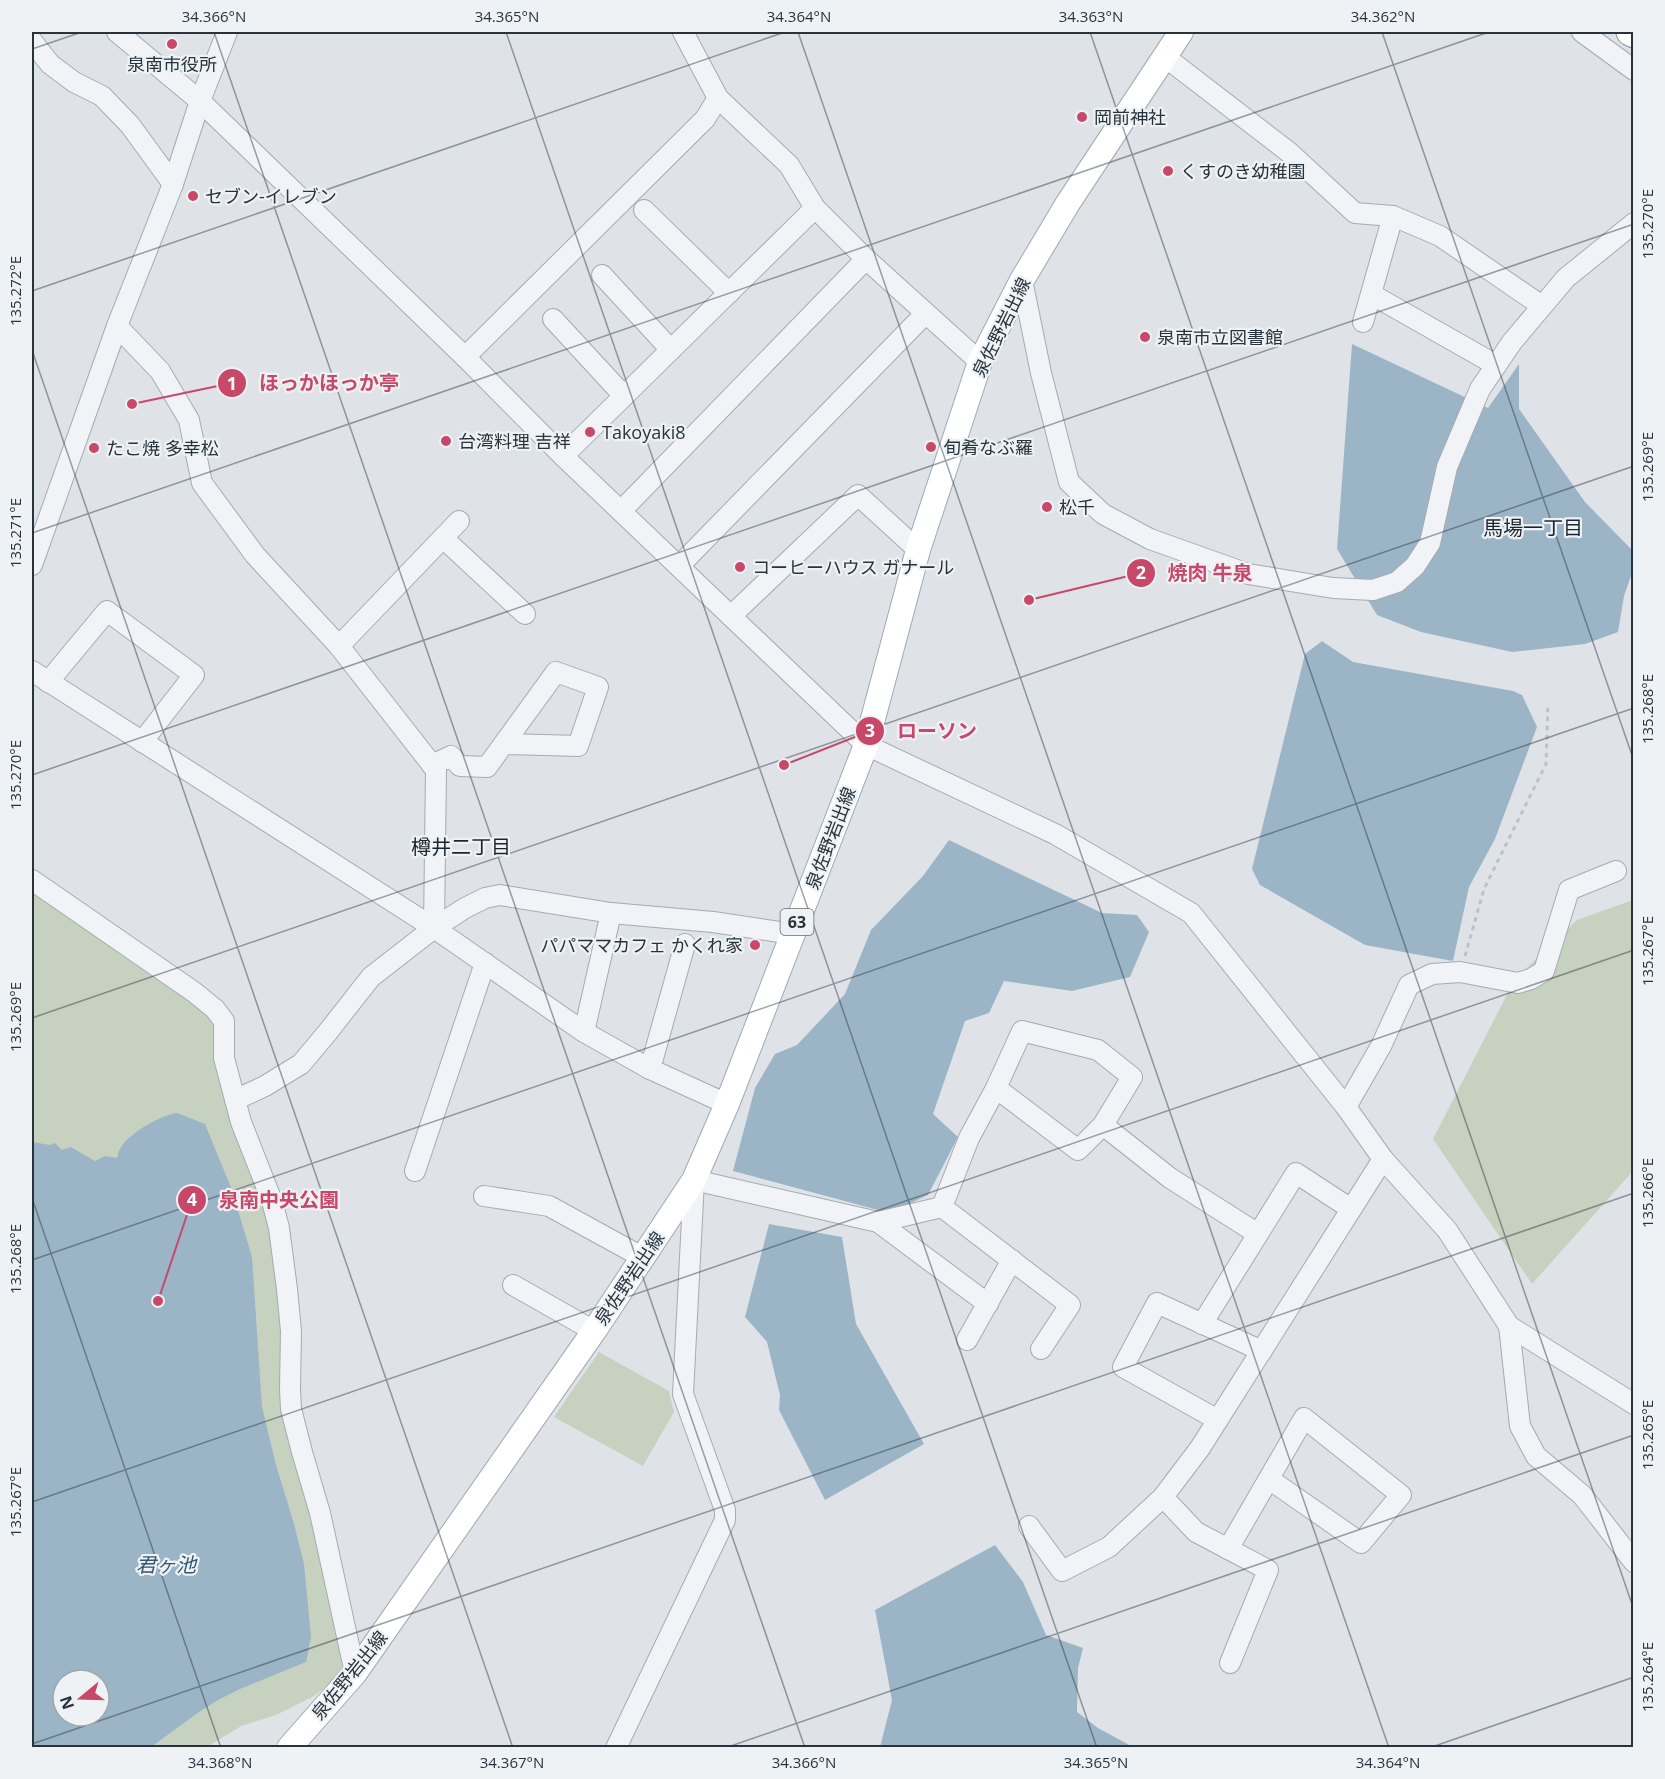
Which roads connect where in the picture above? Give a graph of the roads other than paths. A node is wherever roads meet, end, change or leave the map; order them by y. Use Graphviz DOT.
graph roads {
  1 [pos="117,32"];
  2 [pos="227,32"];
  3 [pos="683,32"];
  4 [pos="1181,32"];
  5 [pos="1582,32"];
  6 [pos="32,41"];
  7 [pos="1164,56"];
  8 [pos="1633,68"];
  9 [pos="718,98"];
  10 [pos="200,101"];
  11 [pos="173,184"];
  12 [pos="815,208"];
  13 [pos="644,210"];
  14 [pos="1393,216"];
  15 [pos="1634,223"];
  16 [pos="866,259"];
  17 [pos="602,275"];
  18 [pos="1022,280"];
  19 [pos="729,293"];
  20 [pos="1371,294"];
  21 [pos="1542,306"];
  22 [pos="926,313"];
  23 [pos="553,319"];
  24 [pos="1363,322"];
  25 [pos="117,326"];
  26 [pos="671,350"];
  27 [pos="465,357"];
  28 [pos="980,362"];
  29 [pos="1496,365"];
  30 [pos="624,396"];
  31 [pos="563,456"];
  32 [pos="621,511"];
  33 [pos="459,521"];
  34 [pos="443,538"];
  35 [pos="918,550"];
  36 [pos="32,565"];
  37 [pos="679,566"];
  38 [pos="525,614"];
  39 [pos="731,616"];
  40 [pos="339,646"];
  41 [pos="32,671"];
  42 [pos="48,682"];
  43 [pos="142,742"];
  44 [pos="504,744"];
  45 [pos="866,745"];
  46 [pos="432,765"];
  47 [pos="1616,871"];
  48 [pos="32,880"];
  49 [pos="612,913"];
  50 [pos="434,928"];
  51 [pos="793,934"];
  52 [pos="685,944"];
  53 [pos="485,963"];
  54 [pos="584,1032"];
  55 [pos="650,1069"];
  56 [pos="996,1088"];
  57 [pos="235,1100"];
  58 [pos="727,1104"];
  59 [pos="1346,1107"];
  60 [pos="1103,1125"];
  61 [pos="1383,1159"];
  62 [pos="415,1171"];
  63 [pos="694,1180"];
  64 [pos="484,1196"];
  65 [pos="942,1207"];
  66 [pos="1351,1209"];
  67 [pos="878,1222"];
  68 [pos="1258,1234"];
  69 [pos="642,1257"];
  70 [pos="1012,1260"];
  71 [pos="513,1285"];
  72 [pos="988,1304"];
  73 [pos="1202,1324"];
  74 [pos="1509,1326"];
  75 [pos="594,1331"];
  76 [pos="967,1340"];
  77 [pos="1041,1349"];
  78 [pos="1262,1351"];
  79 [pos="1634,1404"];
  80 [pos="1218,1420"];
  81 [pos="1269,1479"];
  82 [pos="1163,1497"];
  83 [pos="1029,1526"];
  84 [pos="1228,1549"];
  85 [pos="1634,1562"];
  86 [pos="1230,1663"];
  87 [pos="355,1673"];
  88 [pos="289,1748"];
  89 [pos="616,1748"];
  1 -- 10 [label="street"];
  2 -- 10 [label="street"];
  3 -- 9 [label="street"];
  4 -- 7 [label="main road, 泉佐野岩出線 / 63"];
  5 -- 8 [label="street"];
  6 -- 11 [label="street"];
  7 -- 14 [label="street"];
  7 -- 18 [label="main road, 泉佐野岩出線 / 63"];
  9 -- 12 [label="street"];
  9 -- 27 [label="street"];
  10 -- 11 [label="street"];
  10 -- 27 [label="street"];
  11 -- 25 [label="street"];
  12 -- 16 [label="street"];
  12 -- 19 [label="street"];
  13 -- 19 [label="street"];
  14 -- 20 [label="street"];
  14 -- 21 [label="street"];
  15 -- 21 [label="street"];
  16 -- 22 [label="street"];
  16 -- 32 [label="street"];
  17 -- 26 [label="street"];
  18 -- 28 [label="main road, 泉佐野岩出線 / 63"];
  18 -- 29 [label="street"];
  19 -- 26 [label="street"];
  20 -- 24 [label="street"];
  20 -- 29 [label="street"];
  21 -- 29 [label="street"];
  22 -- 28 [label="street"];
  22 -- 37 [label="street"];
  23 -- 30 [label="street"];
  25 -- 36 [label="street"];
  25 -- 40 [label="street"];
  26 -- 30 [label="street"];
  27 -- 31 [label="street"];
  28 -- 35 [label="main road, 泉佐野岩出線 / 63"];
  30 -- 31 [label="street"];
  31 -- 32 [label="street"];
  32 -- 37 [label="street"];
  33 -- 34 [label="street"];
  34 -- 38 [label="street"];
  34 -- 40 [label="street"];
  35 -- 39 [label="street"];
  35 -- 45 [label="main road, 泉佐野岩出線 / 63"];
  37 -- 39 [label="street"];
  39 -- 45 [label="street"];
  40 -- 46 [label="street"];
  41 -- 42 [label="street"];
  42 -- 43 [label="street"];
  42 -- 43 [label="street"];
  43 -- 50 [label="street"];
  44 -- 44 [label="street"];
  44 -- 46 [label="street"];
  45 -- 51 [label="main road, 泉佐野岩出線 / 63"];
  45 -- 59 [label="street"];
  46 -- 50 [label="street"];
  47 -- 59 [label="street"];
  48 -- 57 [label="street"];
  49 -- 50 [label="street"];
  49 -- 51 [label="street"];
  49 -- 54 [label="street"];
  50 -- 53 [label="street"];
  50 -- 57 [label="street"];
  51 -- 58 [label="main road, 泉佐野岩出線 / 63"];
  52 -- 55 [label="street"];
  53 -- 54 [label="street"];
  53 -- 62 [label="street"];
  54 -- 55 [label="street"];
  55 -- 58 [label="street"];
  56 -- 60 [label="street"];
  56 -- 60 [label="street"];
  56 -- 65 [label="street"];
  57 -- 87 [label="street"];
  58 -- 63 [label="main road, 泉佐野岩出線 / 63"];
  59 -- 61 [label="street"];
  60 -- 68 [label="street"];
  61 -- 66 [label="street"];
  61 -- 74 [label="street"];
  63 -- 67 [label="street"];
  63 -- 69 [label="main road, 泉佐野岩出線 / 63"];
  63 -- 89 [label="street"];
  64 -- 69 [label="street"];
  65 -- 67 [label="street"];
  65 -- 70 [label="street"];
  66 -- 68 [label="street"];
  66 -- 78 [label="street"];
  67 -- 72 [label="street"];
  68 -- 73 [label="street"];
  69 -- 75 [label="main road, 泉佐野岩出線 / 63"];
  70 -- 72 [label="street"];
  70 -- 77 [label="street"];
  71 -- 75 [label="street"];
  72 -- 76 [label="street"];
  73 -- 78 [label="street"];
  73 -- 80 [label="street"];
  74 -- 79 [label="street"];
  74 -- 85 [label="street"];
  75 -- 87 [label="main road, 泉佐野岩出線 / 63"];
  78 -- 80 [label="street"];
  80 -- 82 [label="street"];
  81 -- 81 [label="street"];
  81 -- 84 [label="street"];
  82 -- 83 [label="street"];
  82 -- 84 [label="street"];
  84 -- 86 [label="street"];
  87 -- 88 [label="main road, 泉佐野岩出線 / 63"];
}
